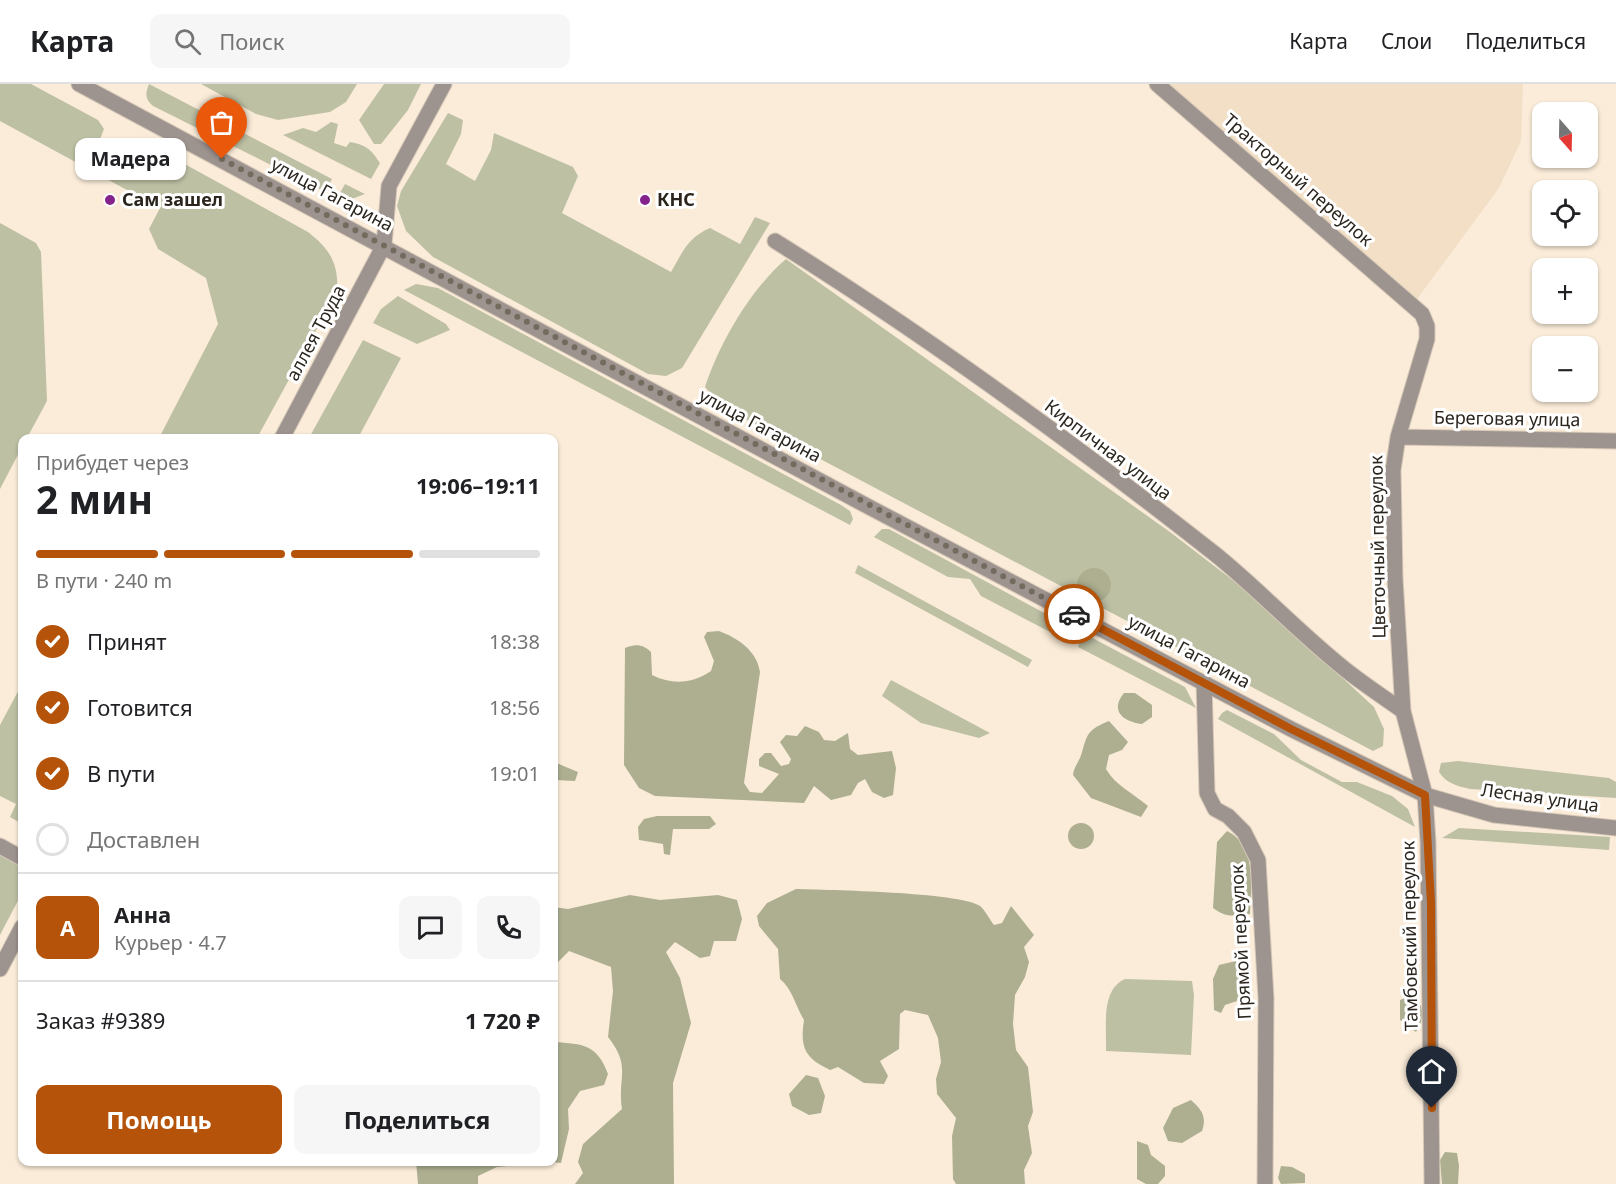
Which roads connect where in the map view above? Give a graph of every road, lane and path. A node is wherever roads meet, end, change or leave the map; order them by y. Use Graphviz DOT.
graph roads {
  1 [pos="79,84"];
  2 [pos="444,84"];
  3 [pos="1157,84"];
  4 [pos="775,241"];
  5 [pos="384,245"];
  6 [pos="1412,306"];
  7 [pos="284,434"];
  8 [pos="1398,437"];
  9 [pos="1616,441"];
  10 [pos="1204,682"];
  11 [pos="1403,711"];
  12 [pos="1425,795"];
  13 [pos="1616,828"];
  14 [pos="0,846"];
  15 [pos="18,856"];
  16 [pos="18,935"];
  17 [pos="0,969"];
  18 [pos="1265,1184"];
  19 [pos="1432,1184"];
  1 -- 5 [label="street, улица Гагарина"];
  2 -- 5 [label="street"];
  3 -- 6 [label="street, Тракторный переулок"];
  4 -- 11 [label="street, Кирпичная улица"];
  5 -- 7 [label="street, аллея Труда"];
  5 -- 10 [label="street, улица Гагарина"];
  6 -- 8 [label="street, Цветочный переулок"];
  8 -- 9 [label="street, Береговая улица"];
  8 -- 11 [label="street, Цветочный переулок"];
  10 -- 12 [label="street, улица Гагарина"];
  10 -- 18 [label="street, Прямой переулок"];
  11 -- 12 [label="street, Цветочный переулок"];
  12 -- 13 [label="street, Лесная улица"];
  12 -- 19 [label="street, Тамбовский переулок"];
  14 -- 15 [label="street"];
  16 -- 17 [label="street"];
}
